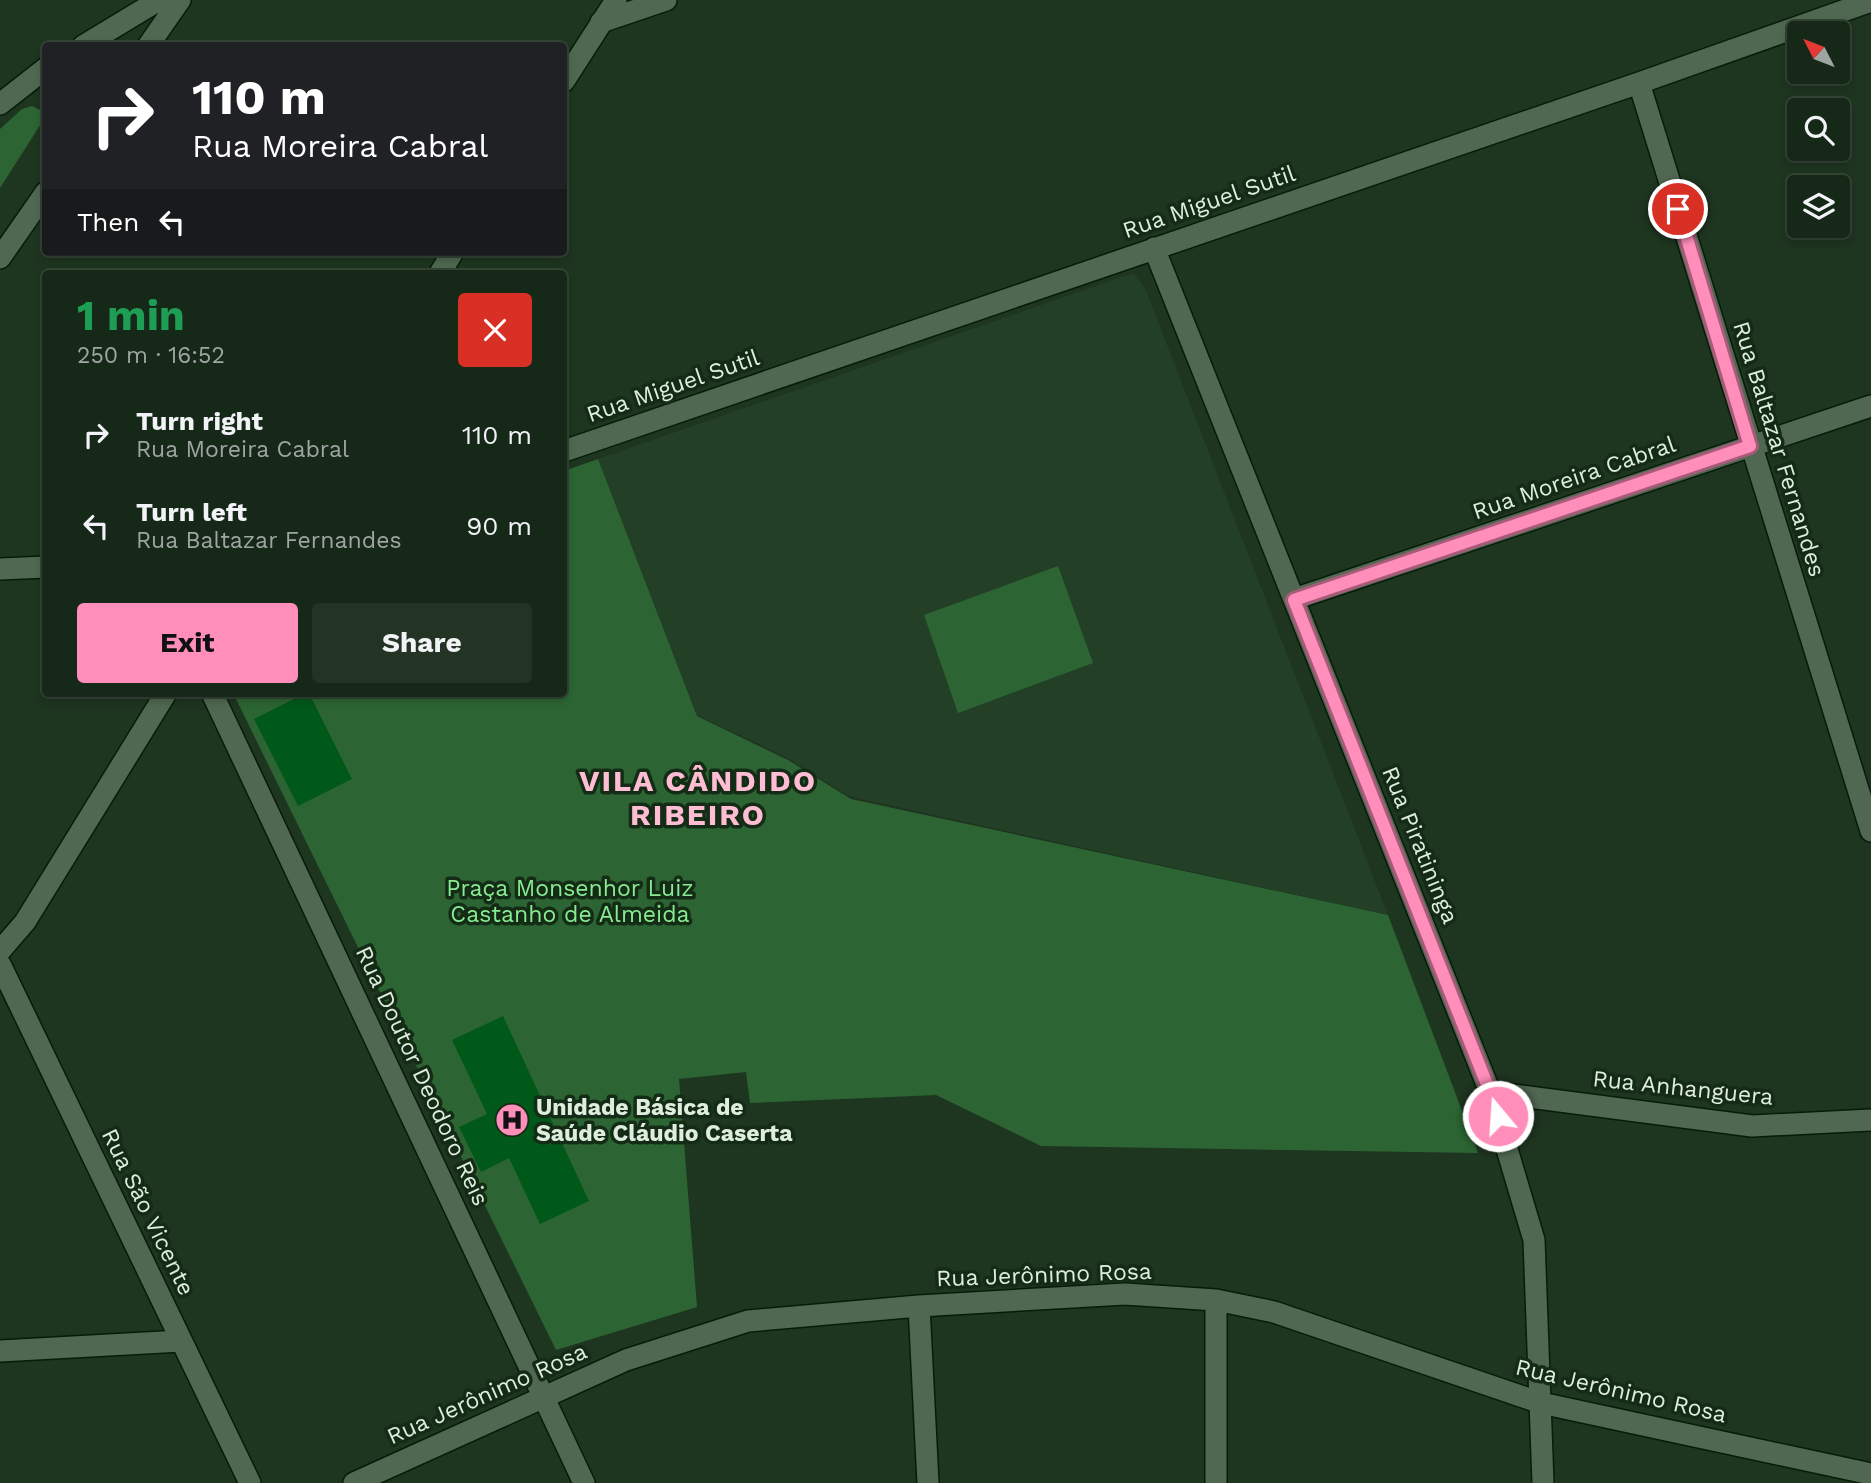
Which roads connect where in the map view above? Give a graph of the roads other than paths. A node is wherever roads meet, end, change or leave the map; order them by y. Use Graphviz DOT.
graph roads {
  1 [pos="159,0"];
  2 [pos="180,0"];
  3 [pos="616,0"];
  4 [pos="666,0"];
  5 [pos="1871,1"];
  6 [pos="601,22"];
  7 [pos="90,42"];
  8 [pos="151,42"];
  9 [pos="42,75"];
  10 [pos="567,76"];
  11 [pos="1639,83"];
  12 [pos="0,104"];
  13 [pos="42,198"];
  14 [pos="1154,248"];
  15 [pos="0,258"];
  16 [pos="1871,406"];
  17 [pos="1750,446"];
  18 [pos="567,450"];
  19 [pos="42,567"];
  20 [pos="0,569"];
  21 [pos="1294,600"];
  22 [pos="164,697"];
  23 [pos="214,697"];
  24 [pos="1871,831"];
  25 [pos="0,951"];
  26 [pos="0,964"];
  27 [pos="1490,1092"];
  28 [pos="1871,1120"];
  29 [pos="1216,1300"];
  30 [pos="919,1306"];
  31 [pos="181,1341"];
  32 [pos="0,1351"];
  33 [pos="545,1397"];
  34 [pos="1541,1403"];
  35 [pos="1871,1474"];
  36 [pos="250,1483"];
  37 [pos="354,1483"];
  38 [pos="584,1483"];
  39 [pos="928,1483"];
  40 [pos="1216,1483"];
  41 [pos="1543,1483"];
  1 -- 7 [label="street"];
  2 -- 8 [label="street"];
  3 -- 6 [label="street"];
  4 -- 6 [label="street"];
  5 -- 11 [label="street, Rua Miguel Sutil"];
  6 -- 10 [label="street"];
  9 -- 12 [label="street"];
  11 -- 14 [label="street, Rua Miguel Sutil"];
  11 -- 17 [label="street, Rua Baltazar Fernandes"];
  13 -- 15 [label="street"];
  14 -- 18 [label="street, Rua Miguel Sutil"];
  14 -- 21 [label="street, Rua Piratininga"];
  16 -- 17 [label="street, Rua Moreira Cabral"];
  17 -- 21 [label="street, Rua Moreira Cabral"];
  17 -- 24 [label="street, Rua Baltazar Fernandes"];
  19 -- 20 [label="street"];
  21 -- 27 [label="street, Rua Piratininga"];
  22 -- 25 [label="street"];
  23 -- 33 [label="street, Rua Doutor Deodoro Reis"];
  26 -- 31 [label="street, Rua São Vicente"];
  27 -- 28 [label="street, Rua Anhanguera"];
  27 -- 34 [label="street, Rua Piratininga"];
  29 -- 30 [label="street, Rua Jerônimo Rosa"];
  29 -- 34 [label="street, Rua Jerônimo Rosa"];
  29 -- 40 [label="street"];
  30 -- 33 [label="street, Rua Jerônimo Rosa"];
  30 -- 39 [label="street"];
  31 -- 32 [label="street"];
  31 -- 36 [label="street, Rua São Vicente"];
  33 -- 37 [label="street, Rua Jerônimo Rosa"];
  33 -- 38 [label="street, Rua Doutor Deodoro Reis"];
  34 -- 35 [label="street, Rua Jerônimo Rosa"];
  34 -- 41 [label="street, Rua Piratininga"];
}
